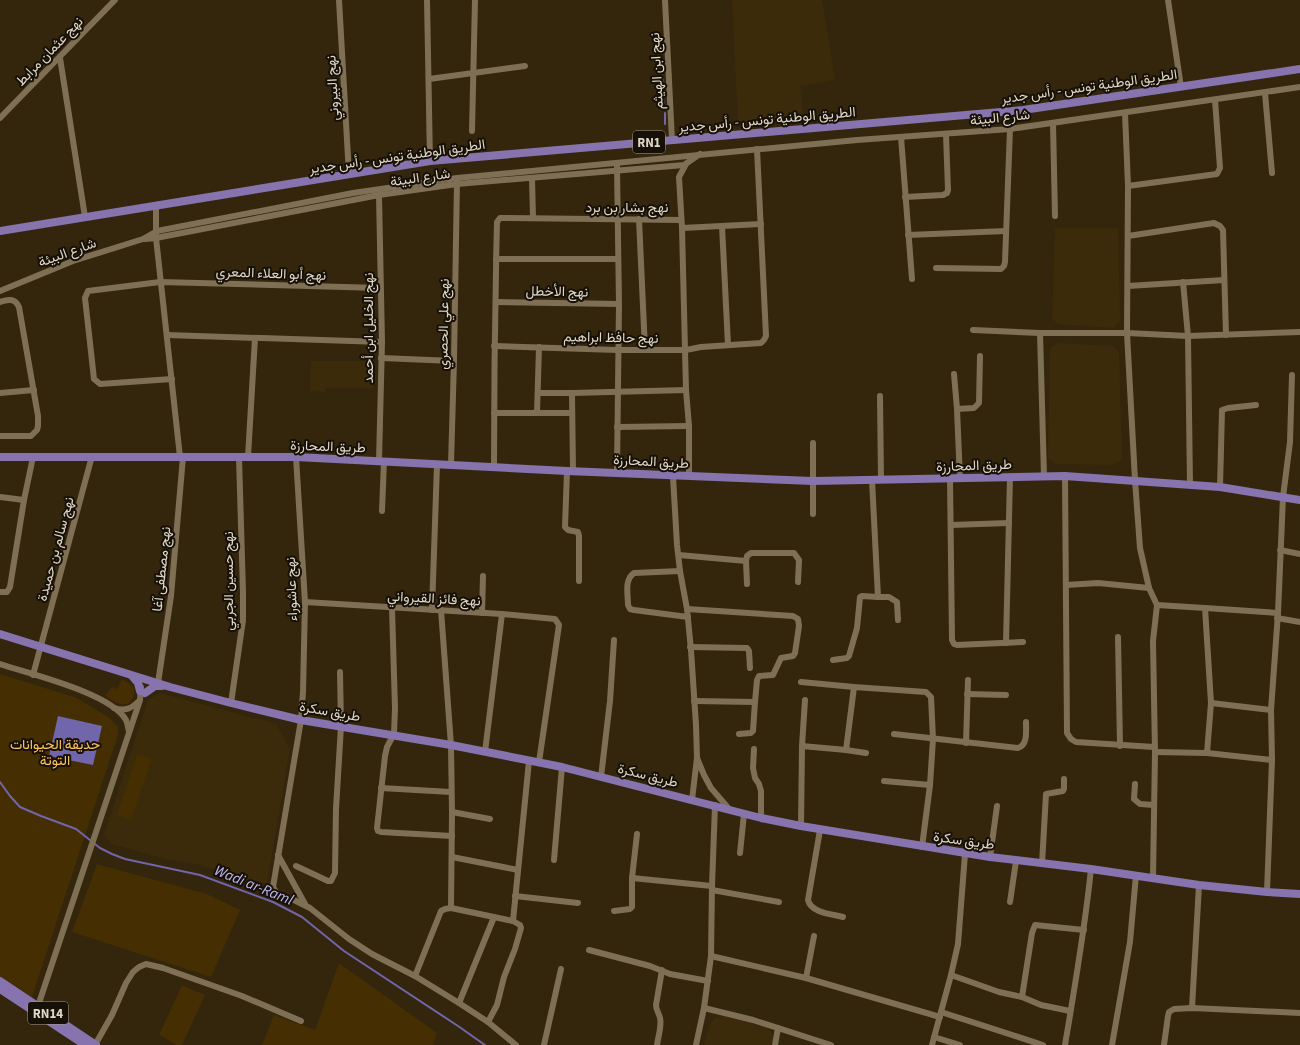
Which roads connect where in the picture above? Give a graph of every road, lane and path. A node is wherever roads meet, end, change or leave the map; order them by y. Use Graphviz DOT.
graph roads {
  1 [pos="115,0"];
  2 [pos="340,0"];
  3 [pos="427,0"];
  4 [pos="476,0"];
  5 [pos="664,0"];
  6 [pos="1168,0"];
  7 [pos="60,58"];
  8 [pos="525,66"];
  9 [pos="1300,70"];
  10 [pos="473,73"];
  11 [pos="429,79"];
  12 [pos="1181,87"];
  13 [pos="1300,87"];
  14 [pos="1265,92"];
  15 [pos="1215,100"];
  16 [pos="1125,113"];
  17 [pos="0,118"];
  18 [pos="1053,123"];
  19 [pos="1010,129"];
  20 [pos="472,131"];
  21 [pos="946,134"];
  22 [pos="901,137"];
  23 [pos="672,140"];
  24 [pos="757,149"];
  25 [pos="701,154"];
  26 [pos="692,155"];
  27 [pos="430,161"];
  28 [pos="616,163"];
  29 [pos="684,165"];
  30 [pos="617,170"];
  31 [pos="1272,173"];
  32 [pos="348,175"];
  33 [pos="532,178"];
  34 [pos="457,181"];
  35 [pos="1128,186"];
  36 [pos="378,195"];
  37 [pos="905,197"];
  38 [pos="156,207"];
  39 [pos="1055,216"];
  40 [pos="85,218"];
  41 [pos="533,218"];
  42 [pos="617,219"];
  43 [pos="640,219"];
  44 [pos="681,220"];
  45 [pos="761,224"];
  46 [pos="722,226"];
  47 [pos="682,228"];
  48 [pos="0,231"];
  49 [pos="1006,231"];
  50 [pos="156,234"];
  51 [pos="908,235"];
  52 [pos="1128,236"];
  53 [pos="496,259"];
  54 [pos="618,259"];
  55 [pos="936,268"];
  56 [pos="912,279"];
  57 [pos="1224,280"];
  58 [pos="160,282"];
  59 [pos="1184,282"];
  60 [pos="1128,286"];
  61 [pos="380,288"];
  62 [pos="0,291"];
  63 [pos="0,302"];
  64 [pos="496,302"];
  65 [pos="618,304"];
  66 [pos="973,330"];
  67 [pos="1300,332"];
  68 [pos="1040,333"];
  69 [pos="1128,333"];
  70 [pos="167,335"];
  71 [pos="1226,335"];
  72 [pos="1188,336"];
  73 [pos="255,338"];
  74 [pos="382,342"];
  75 [pos="728,345"];
  76 [pos="494,346"];
  77 [pos="538,347"];
  78 [pos="617,350"];
  79 [pos="645,350"];
  80 [pos="686,350"];
  81 [pos="980,356"];
  82 [pos="381,358"];
  83 [pos="454,361"];
  84 [pos="954,374"];
  85 [pos="1292,375"];
  86 [pos="172,379"];
  87 [pos="34,390"];
  88 [pos="686,390"];
  89 [pos="617,392"];
  90 [pos="0,393"];
  91 [pos="538,393"];
  92 [pos="572,393"];
  93 [pos="880,396"];
  94 [pos="1256,405"];
  95 [pos="957,409"];
  96 [pos="494,413"];
  97 [pos="572,413"];
  98 [pos="537,414"];
  99 [pos="689,426"];
  100 [pos="617,427"];
  101 [pos="0,436"];
  102 [pos="813,443"];
  103 [pos="33,456"];
  104 [pos="92,456"];
  105 [pos="0,457"];
  106 [pos="182,457"];
  107 [pos="239,457"];
  108 [pos="248,457"];
  109 [pos="296,457"];
  110 [pos="381,461"];
  111 [pos="451,464"];
  112 [pos="437,465"];
  113 [pos="494,467"];
  114 [pos="570,471"];
  115 [pos="617,472"];
  116 [pos="673,476"];
  117 [pos="689,476"];
  118 [pos="1044,476"];
  119 [pos="1065,476"];
  120 [pos="1010,477"];
  121 [pos="960,478"];
  122 [pos="950,479"];
  123 [pos="876,480"];
  124 [pos="1135,480"];
  125 [pos="813,481"];
  126 [pos="1190,485"];
  127 [pos="1220,487"];
  128 [pos="0,497"];
  129 [pos="1283,497"];
  130 [pos="24,500"];
  131 [pos="1300,500"];
  132 [pos="382,511"];
  133 [pos="812,514"];
  134 [pos="1009,523"];
  135 [pos="950,525"];
  136 [pos="1280,550"];
  137 [pos="1300,554"];
  138 [pos="679,555"];
  139 [pos="746,561"];
  140 [pos="680,571"];
  141 [pos="483,576"];
  142 [pos="580,581"];
  143 [pos="798,582"];
  144 [pos="748,584"];
  145 [pos="1066,585"];
  146 [pos="1149,588"];
  147 [pos="0,592"];
  148 [pos="878,596"];
  149 [pos="305,602"];
  150 [pos="1157,605"];
  151 [pos="392,608"];
  152 [pos="1205,608"];
  153 [pos="432,610"];
  154 [pos="441,610"];
  155 [pos="687,610"];
  156 [pos="482,613"];
  157 [pos="502,614"];
  158 [pos="1278,616"];
  159 [pos="688,617"];
  160 [pos="898,620"];
  161 [pos="1300,622"];
  162 [pos="0,634"];
  163 [pos="1118,637"];
  164 [pos="614,640"];
  165 [pos="1006,642"];
  166 [pos="1023,642"];
  167 [pos="690,646"];
  168 [pos="41,647"];
  169 [pos="833,660"];
  170 [pos="0,664"];
  171 [pos="750,668"];
  172 [pos="124,672"];
  173 [pos="340,672"];
  174 [pos="33,675"];
  175 [pos="146,679"];
  176 [pos="968,680"];
  177 [pos="800,682"];
  178 [pos="158,683"];
  179 [pos="170,687"];
  180 [pos="854,687"];
  181 [pos="143,692"];
  182 [pos="967,694"];
  183 [pos="1006,695"];
  184 [pos="140,700"];
  185 [pos="805,700"];
  186 [pos="694,701"];
  187 [pos="755,702"];
  188 [pos="230,703"];
  189 [pos="1211,703"];
  190 [pos="113,708"];
  191 [pos="1271,710"];
  192 [pos="301,720"];
  193 [pos="1026,722"];
  194 [pos="341,726"];
  195 [pos="129,733"];
  196 [pos="394,734"];
  197 [pos="739,734"];
  198 [pos="894,734"];
  199 [pos="934,739"];
  200 [pos="966,743"];
  201 [pos="451,745"];
  202 [pos="802,746"];
  203 [pos="1120,746"];
  204 [pos="754,749"];
  205 [pos="1154,749"];
  206 [pos="846,750"];
  207 [pos="485,752"];
  208 [pos="866,753"];
  209 [pos="1207,753"];
  210 [pos="697,758"];
  211 [pos="1272,760"];
  212 [pos="529,761"];
  213 [pos="539,762"];
  214 [pos="562,767"];
  215 [pos="601,777"];
  216 [pos="1064,779"];
  217 [pos="884,781"];
  218 [pos="1135,784"];
  219 [pos="930,785"];
  220 [pos="381,788"];
  221 [pos="451,792"];
  222 [pos="692,800"];
  223 [pos="1154,805"];
  224 [pos="715,806"];
  225 [pos="997,806"];
  226 [pos="730,810"];
  227 [pos="452,812"];
  228 [pos="744,814"];
  229 [pos="761,818"];
  230 [pos="490,819"];
  231 [pos="801,826"];
  232 [pos="820,830"];
  233 [pos="637,834"];
  234 [pos="452,836"];
  235 [pos="922,847"];
  236 [pos="740,853"];
  237 [pos="966,854"];
  238 [pos="278,855"];
  239 [pos="452,857"];
  240 [pos="990,857"];
  241 [pos="554,860"];
  242 [pos="1016,861"];
  243 [pos="1042,864"];
  244 [pos="296,866"];
  245 [pos="1091,869"];
  246 [pos="518,870"];
  247 [pos="1136,875"];
  248 [pos="632,878"];
  249 [pos="1153,878"];
  250 [pos="1199,885"];
  251 [pos="712,888"];
  252 [pos="1267,892"];
  253 [pos="1300,894"];
  254 [pos="515,896"];
  255 [pos="779,902"];
  256 [pos="1010,902"];
  257 [pos="578,903"];
  258 [pos="305,904"];
  259 [pos="451,908"];
  260 [pos="614,911"];
  261 [pos="494,917"];
  262 [pos="843,917"];
  263 [pos="513,921"];
  264 [pos="1084,930"];
  265 [pos="814,936"];
  266 [pos="589,950"];
  267 [pos="711,956"];
  268 [pos="561,969"];
  269 [pos="662,970"];
  270 [pos="951,975"];
  271 [pos="415,976"];
  272 [pos="806,978"];
  273 [pos="0,981"];
  274 [pos="708,982"];
  275 [pos="0,989"];
  276 [pos="1022,997"];
  277 [pos="459,1003"];
  278 [pos="704,1008"];
  279 [pos="1192,1008"];
  280 [pos="37,1009"];
  281 [pos="1070,1011"];
  282 [pos="1300,1013"];
  283 [pos="940,1014"];
  284 [pos="301,1021"];
  285 [pos="488,1022"];
  286 [pos="778,1028"];
  287 [pos="934,1037"];
  288 [pos="809,1038"];
  289 [pos="76,1039"];
  290 [pos="85,1045"];
  291 [pos="96,1045"];
  292 [pos="516,1045"];
  293 [pos="544,1045"];
  294 [pos="657,1045"];
  295 [pos="696,1045"];
  296 [pos="775,1045"];
  297 [pos="807,1045"];
  298 [pos="831,1045"];
  299 [pos="932,1045"];
  300 [pos="960,1045"];
  301 [pos="1043,1045"];
  302 [pos="1065,1045"];
  303 [pos="1112,1045"];
  304 [pos="1164,1045"];
  1 -- 7 [label="street, نهج عثمان مرابط"];
  2 -- 32 [label="street, نهج البيروني"];
  3 -- 11 [label="street"];
  4 -- 10 [label="street"];
  5 -- 23 [label="street, نهج ابن الهيثم"];
  6 -- 12 [label="street"];
  7 -- 17 [label="street, نهج عثمان مرابط"];
  7 -- 40 [label="street"];
  8 -- 10 [label="street"];
  9 -- 12 [label="main road, الطريق الوطنية تونس - رأس جدير / RN1"];
  10 -- 11 [label="street"];
  10 -- 20 [label="street"];
  11 -- 27 [label="street"];
  12 -- 23 [label="main road, الطريق الوطنية تونس - رأس جدير / RN1"];
  13 -- 14 [label="street, شارع البيئة"];
  14 -- 15 [label="street, شارع البيئة"];
  14 -- 31 [label="street"];
  15 -- 16 [label="street, شارع البيئة"];
  15 -- 35 [label="street"];
  16 -- 18 [label="street, شارع البيئة"];
  16 -- 35 [label="street"];
  18 -- 19 [label="street, شارع البيئة"];
  18 -- 39 [label="street"];
  19 -- 21 [label="street, شارع البيئة"];
  19 -- 49 [label="street"];
  21 -- 22 [label="street, شارع البيئة"];
  21 -- 37 [label="street"];
  22 -- 24 [label="street, شارع البيئة"];
  22 -- 37 [label="street"];
  23 -- 27 [label="main road, الطريق الوطنية تونس - رأس جدير / RN1"];
  24 -- 25 [label="street, شارع البيئة"];
  24 -- 45 [label="street"];
  25 -- 26 [label="street, شارع البيئة"];
  25 -- 29 [label="street, شارع البيئة"];
  26 -- 28 [label="street, شارع البيئة"];
  26 -- 29 [label="street"];
  27 -- 32 [label="main road, الطريق الوطنية تونس - رأس جدير / RN1"];
  28 -- 30 [label="street"];
  28 -- 34 [label="street, شارع البيئة"];
  29 -- 30 [label="street, شارع البيئة"];
  29 -- 44 [label="street"];
  30 -- 33 [label="street, شارع البيئة"];
  30 -- 42 [label="street"];
  32 -- 38 [label="main road, الطريق الوطنية تونس - رأس جدير / RN1"];
  33 -- 34 [label="street, شارع البيئة"];
  33 -- 41 [label="street"];
  34 -- 36 [label="street, شارع البيئة"];
  34 -- 50 [label="street, شارع البيئة"];
  34 -- 83 [label="street, نهج علي الحصري"];
  35 -- 52 [label="street"];
  36 -- 50 [label="street, شارع البيئة"];
  36 -- 61 [label="street, نهج الخليل ابن أحمد"];
  37 -- 51 [label="street"];
  38 -- 40 [label="main road, الطريق الوطنية تونس - رأس جدير / RN1"];
  38 -- 50 [label="street, نهج مصطفى آغا"];
  40 -- 48 [label="main road, الطريق الوطنية تونس - رأس جدير / RN1"];
  41 -- 42 [label="street, نهج بشار بن برد"];
  41 -- 53 [label="street, نهج بشار بن برد"];
  42 -- 43 [label="street, نهج بشار بن برد"];
  42 -- 54 [label="street"];
  43 -- 44 [label="street, نهج بشار بن برد"];
  43 -- 79 [label="street"];
  44 -- 47 [label="street, نهج بشار بن برد"];
  45 -- 46 [label="street, نهج بشار بن برد"];
  45 -- 75 [label="street, نهج حافظ ابراهيم"];
  46 -- 47 [label="street, نهج بشار بن برد"];
  46 -- 75 [label="street"];
  47 -- 80 [label="street"];
  49 -- 51 [label="street"];
  49 -- 55 [label="street"];
  50 -- 58 [label="street, نهج مصطفى آغا"];
  50 -- 62 [label="street, شارع البيئة"];
  51 -- 56 [label="street"];
  52 -- 57 [label="street"];
  52 -- 60 [label="street"];
  53 -- 54 [label="street"];
  53 -- 64 [label="street"];
  54 -- 65 [label="street"];
  57 -- 59 [label="street"];
  57 -- 71 [label="street"];
  58 -- 61 [label="street, نهج أبو العلاء المعري"];
  58 -- 70 [label="street, نهج مصطفى آغا"];
  58 -- 86 [label="street, نهج أبو العلاء المعري"];
  59 -- 60 [label="street"];
  59 -- 72 [label="street"];
  60 -- 69 [label="street"];
  61 -- 74 [label="street, نهج الخليل ابن أحمد"];
  63 -- 87 [label="street"];
  64 -- 65 [label="street, نهج الأخطل"];
  64 -- 76 [label="street"];
  65 -- 78 [label="street"];
  66 -- 68 [label="street"];
  67 -- 71 [label="street"];
  68 -- 69 [label="street"];
  68 -- 118 [label="street"];
  69 -- 72 [label="street"];
  69 -- 124 [label="street"];
  70 -- 73 [label="street"];
  70 -- 86 [label="street, نهج مصطفى آغا"];
  71 -- 72 [label="street"];
  72 -- 126 [label="street"];
  73 -- 74 [label="street"];
  73 -- 108 [label="street"];
  74 -- 82 [label="street, نهج الخليل ابن أحمد"];
  75 -- 80 [label="street, نهج حافظ ابراهيم"];
  76 -- 77 [label="street, نهج حافظ ابراهيم"];
  76 -- 96 [label="street"];
  77 -- 78 [label="street, نهج حافظ ابراهيم"];
  77 -- 91 [label="street"];
  78 -- 79 [label="street, نهج حافظ ابراهيم"];
  78 -- 89 [label="street"];
  79 -- 80 [label="street, نهج حافظ ابراهيم"];
  80 -- 88 [label="street"];
  81 -- 95 [label="street"];
  82 -- 83 [label="street"];
  82 -- 110 [label="street, نهج الخليل ابن أحمد"];
  83 -- 111 [label="street, نهج علي الحصري"];
  84 -- 95 [label="street"];
  85 -- 129 [label="street"];
  86 -- 106 [label="street, نهج مصطفى آغا"];
  87 -- 90 [label="street"];
  87 -- 101 [label="street"];
  88 -- 89 [label="street"];
  88 -- 99 [label="street"];
  89 -- 92 [label="street"];
  89 -- 100 [label="street"];
  91 -- 92 [label="street"];
  91 -- 98 [label="street"];
  92 -- 97 [label="street"];
  93 -- 123 [label="street"];
  94 -- 127 [label="street"];
  95 -- 121 [label="street"];
  96 -- 98 [label="street"];
  96 -- 113 [label="street"];
  97 -- 98 [label="street"];
  97 -- 114 [label="street"];
  99 -- 100 [label="street"];
  99 -- 117 [label="street"];
  100 -- 115 [label="street"];
  102 -- 125 [label="street"];
  103 -- 104 [label="main road, طريق المحارزة"];
  103 -- 105 [label="main road, طريق المحارزة"];
  103 -- 130 [label="street"];
  104 -- 106 [label="main road, طريق المحارزة"];
  104 -- 168 [label="street, نهج سالم بن حميدة"];
  106 -- 107 [label="main road, طريق المحارزة"];
  106 -- 178 [label="street, نهج مصطفى آغا"];
  107 -- 108 [label="main road, طريق المحارزة"];
  107 -- 188 [label="street, نهج حسين الجربي"];
  108 -- 109 [label="main road, طريق المحارزة"];
  109 -- 110 [label="main road, طريق المحارزة"];
  109 -- 149 [label="street, نهج عاشوراء"];
  110 -- 112 [label="main road, طريق المحارزة"];
  110 -- 132 [label="street, نهج الخليل ابن أحمد"];
  111 -- 112 [label="main road, طريق المحارزة"];
  111 -- 113 [label="main road, طريق المحارزة"];
  112 -- 153 [label="street"];
  113 -- 114 [label="main road, طريق المحارزة"];
  114 -- 115 [label="main road, طريق المحارزة"];
  114 -- 142 [label="street"];
  115 -- 116 [label="main road, طريق المحارزة"];
  116 -- 117 [label="main road, طريق المحارزة"];
  116 -- 138 [label="street"];
  117 -- 125 [label="main road, طريق المحارزة"];
  118 -- 119 [label="main road, طريق المحارزة"];
  118 -- 120 [label="main road, طريق المحارزة"];
  119 -- 124 [label="main road, طريق المحارزة"];
  119 -- 145 [label="street"];
  120 -- 121 [label="main road, طريق المحارزة"];
  120 -- 134 [label="street"];
  121 -- 122 [label="main road, طريق المحارزة"];
  122 -- 123 [label="main road, طريق المحارزة"];
  122 -- 135 [label="street"];
  123 -- 125 [label="main road, طريق المحارزة"];
  123 -- 148 [label="street"];
  124 -- 126 [label="main road, طريق المحارزة"];
  124 -- 146 [label="street"];
  125 -- 133 [label="street"];
  126 -- 127 [label="main road, طريق المحارزة"];
  127 -- 129 [label="main road, طريق المحارزة"];
  128 -- 130 [label="street"];
  129 -- 131 [label="main road, طريق المحارزة"];
  129 -- 136 [label="street"];
  130 -- 147 [label="street"];
  134 -- 135 [label="street"];
  134 -- 165 [label="street"];
  135 -- 165 [label="street"];
  136 -- 137 [label="street"];
  136 -- 158 [label="street"];
  138 -- 139 [label="street"];
  138 -- 140 [label="street"];
  139 -- 143 [label="street"];
  139 -- 144 [label="street"];
  140 -- 155 [label="street"];
  140 -- 159 [label="street"];
  141 -- 156 [label="street"];
  145 -- 146 [label="street"];
  145 -- 203 [label="street"];
  146 -- 150 [label="street"];
  148 -- 160 [label="street"];
  148 -- 169 [label="street"];
  149 -- 151 [label="street, نهج فائز القيرواني"];
  149 -- 192 [label="street, نهج عاشوراء"];
  150 -- 152 [label="street"];
  150 -- 205 [label="street"];
  151 -- 153 [label="street, نهج فائز القيرواني"];
  151 -- 196 [label="street"];
  152 -- 158 [label="street"];
  152 -- 189 [label="street"];
  153 -- 154 [label="street, نهج فائز القيرواني"];
  154 -- 156 [label="street, نهج فائز القيرواني"];
  154 -- 201 [label="street"];
  155 -- 159 [label="street"];
  155 -- 187 [label="street"];
  156 -- 157 [label="street, نهج فائز القيرواني"];
  157 -- 207 [label="street"];
  157 -- 213 [label="street, نهج فائز القيرواني"];
  158 -- 161 [label="street"];
  158 -- 191 [label="street"];
  159 -- 167 [label="street"];
  162 -- 168 [label="main road, طريق سكرة"];
  163 -- 203 [label="street"];
  164 -- 215 [label="street"];
  165 -- 166 [label="street"];
  167 -- 171 [label="street"];
  167 -- 186 [label="street"];
  168 -- 172 [label="main road, طريق سكرة"];
  168 -- 174 [label="street, نهج سالم بن حميدة"];
  170 -- 174 [label="street"];
  172 -- 175 [label="main road, طريق سكرة"];
  172 -- 181 [label="main road"];
  173 -- 194 [label="street"];
  174 -- 190 [label="street"];
  175 -- 178 [label="main road, طريق سكرة"];
  175 -- 181 [label="street"];
  176 -- 182 [label="street"];
  177 -- 180 [label="street"];
  178 -- 179 [label="main road, طريق سكرة"];
  179 -- 181 [label="main road"];
  179 -- 188 [label="main road, طريق سكرة"];
  180 -- 199 [label="street"];
  180 -- 206 [label="street"];
  181 -- 184 [label="street"];
  182 -- 183 [label="street"];
  182 -- 200 [label="street"];
  184 -- 190 [label="street"];
  184 -- 195 [label="street"];
  185 -- 202 [label="street"];
  186 -- 187 [label="street"];
  186 -- 210 [label="street"];
  187 -- 197 [label="street"];
  188 -- 192 [label="main road, طريق سكرة"];
  189 -- 191 [label="street"];
  189 -- 209 [label="street"];
  190 -- 195 [label="street"];
  191 -- 211 [label="street"];
  192 -- 194 [label="main road, طريق سكرة"];
  192 -- 238 [label="street, نهج عاشوراء"];
  193 -- 200 [label="street"];
  194 -- 196 [label="main road, طريق سكرة"];
  194 -- 244 [label="street"];
  195 -- 280 [label="street"];
  196 -- 201 [label="main road, طريق سكرة"];
  196 -- 220 [label="street"];
  198 -- 199 [label="street"];
  199 -- 200 [label="street"];
  199 -- 219 [label="street"];
  201 -- 207 [label="main road, طريق سكرة"];
  201 -- 221 [label="street"];
  202 -- 206 [label="street"];
  202 -- 231 [label="street"];
  203 -- 205 [label="street"];
  204 -- 229 [label="street"];
  205 -- 209 [label="street"];
  205 -- 223 [label="street"];
  206 -- 208 [label="street"];
  207 -- 212 [label="main road, طريق سكرة"];
  209 -- 211 [label="street"];
  210 -- 222 [label="street"];
  210 -- 226 [label="street"];
  211 -- 252 [label="street"];
  212 -- 213 [label="main road, طريق سكرة"];
  212 -- 246 [label="street"];
  213 -- 214 [label="main road, طريق سكرة"];
  214 -- 215 [label="main road, طريق سكرة"];
  214 -- 241 [label="street"];
  215 -- 222 [label="main road, طريق سكرة"];
  216 -- 243 [label="street"];
  217 -- 219 [label="street"];
  218 -- 223 [label="street"];
  219 -- 235 [label="street"];
  220 -- 221 [label="street"];
  220 -- 234 [label="street"];
  221 -- 227 [label="street"];
  222 -- 224 [label="main road, طريق سكرة"];
  223 -- 249 [label="street"];
  224 -- 226 [label="main road, طريق سكرة"];
  224 -- 251 [label="street"];
  225 -- 240 [label="street"];
  226 -- 228 [label="main road, طريق سكرة"];
  227 -- 230 [label="street"];
  227 -- 234 [label="street"];
  228 -- 229 [label="main road, طريق سكرة"];
  228 -- 236 [label="street"];
  229 -- 231 [label="main road, طريق سكرة"];
  231 -- 232 [label="main road, طريق سكرة"];
  232 -- 235 [label="main road, طريق سكرة"];
  232 -- 262 [label="street"];
  233 -- 248 [label="street"];
  234 -- 239 [label="street"];
  235 -- 237 [label="main road, طريق سكرة"];
  237 -- 240 [label="main road, طريق سكرة"];
  237 -- 270 [label="street"];
  238 -- 258 [label="street"];
  238 -- 258 [label="street, نهج عاشوراء"];
  239 -- 246 [label="street"];
  239 -- 259 [label="street"];
  240 -- 242 [label="main road, طريق سكرة"];
  242 -- 243 [label="main road, طريق سكرة"];
  242 -- 256 [label="street"];
  243 -- 245 [label="main road, طريق سكرة"];
  245 -- 247 [label="main road, طريق سكرة"];
  245 -- 264 [label="street"];
  246 -- 254 [label="street"];
  247 -- 249 [label="main road, طريق سكرة"];
  247 -- 303 [label="street"];
  248 -- 251 [label="street"];
  248 -- 260 [label="street"];
  249 -- 250 [label="main road, طريق سكرة"];
  250 -- 252 [label="main road, طريق سكرة"];
  250 -- 279 [label="street"];
  251 -- 255 [label="street"];
  251 -- 267 [label="street"];
  252 -- 253 [label="main road, طريق سكرة"];
  254 -- 257 [label="street"];
  254 -- 263 [label="street"];
  258 -- 271 [label="street"];
  259 -- 261 [label="street"];
  259 -- 271 [label="street"];
  261 -- 263 [label="street"];
  261 -- 277 [label="street"];
  263 -- 285 [label="street"];
  264 -- 276 [label="street"];
  264 -- 281 [label="street"];
  265 -- 272 [label="street"];
  266 -- 269 [label="street"];
  267 -- 272 [label="street"];
  267 -- 274 [label="street"];
  268 -- 293 [label="street"];
  269 -- 274 [label="street"];
  269 -- 294 [label="street"];
  270 -- 276 [label="street"];
  270 -- 283 [label="street"];
  271 -- 277 [label="street"];
  272 -- 283 [label="street"];
  273 -- 280 [label="main road, RN14"];
  274 -- 278 [label="street"];
  275 -- 280 [label="main road, RN14"];
  276 -- 281 [label="street"];
  277 -- 285 [label="street"];
  278 -- 286 [label="street"];
  278 -- 295 [label="street"];
  279 -- 282 [label="street"];
  279 -- 304 [label="street"];
  280 -- 289 [label="main road, RN14"];
  281 -- 302 [label="street"];
  283 -- 287 [label="street"];
  283 -- 301 [label="street"];
  284 -- 291 [label="street"];
  285 -- 292 [label="street"];
  286 -- 288 [label="street"];
  286 -- 296 [label="street"];
  287 -- 299 [label="street"];
  287 -- 300 [label="street"];
  288 -- 297 [label="street"];
  288 -- 298 [label="street"];
  289 -- 290 [label="main road, RN14"];
  289 -- 291 [label="main road, RN14"];
}
